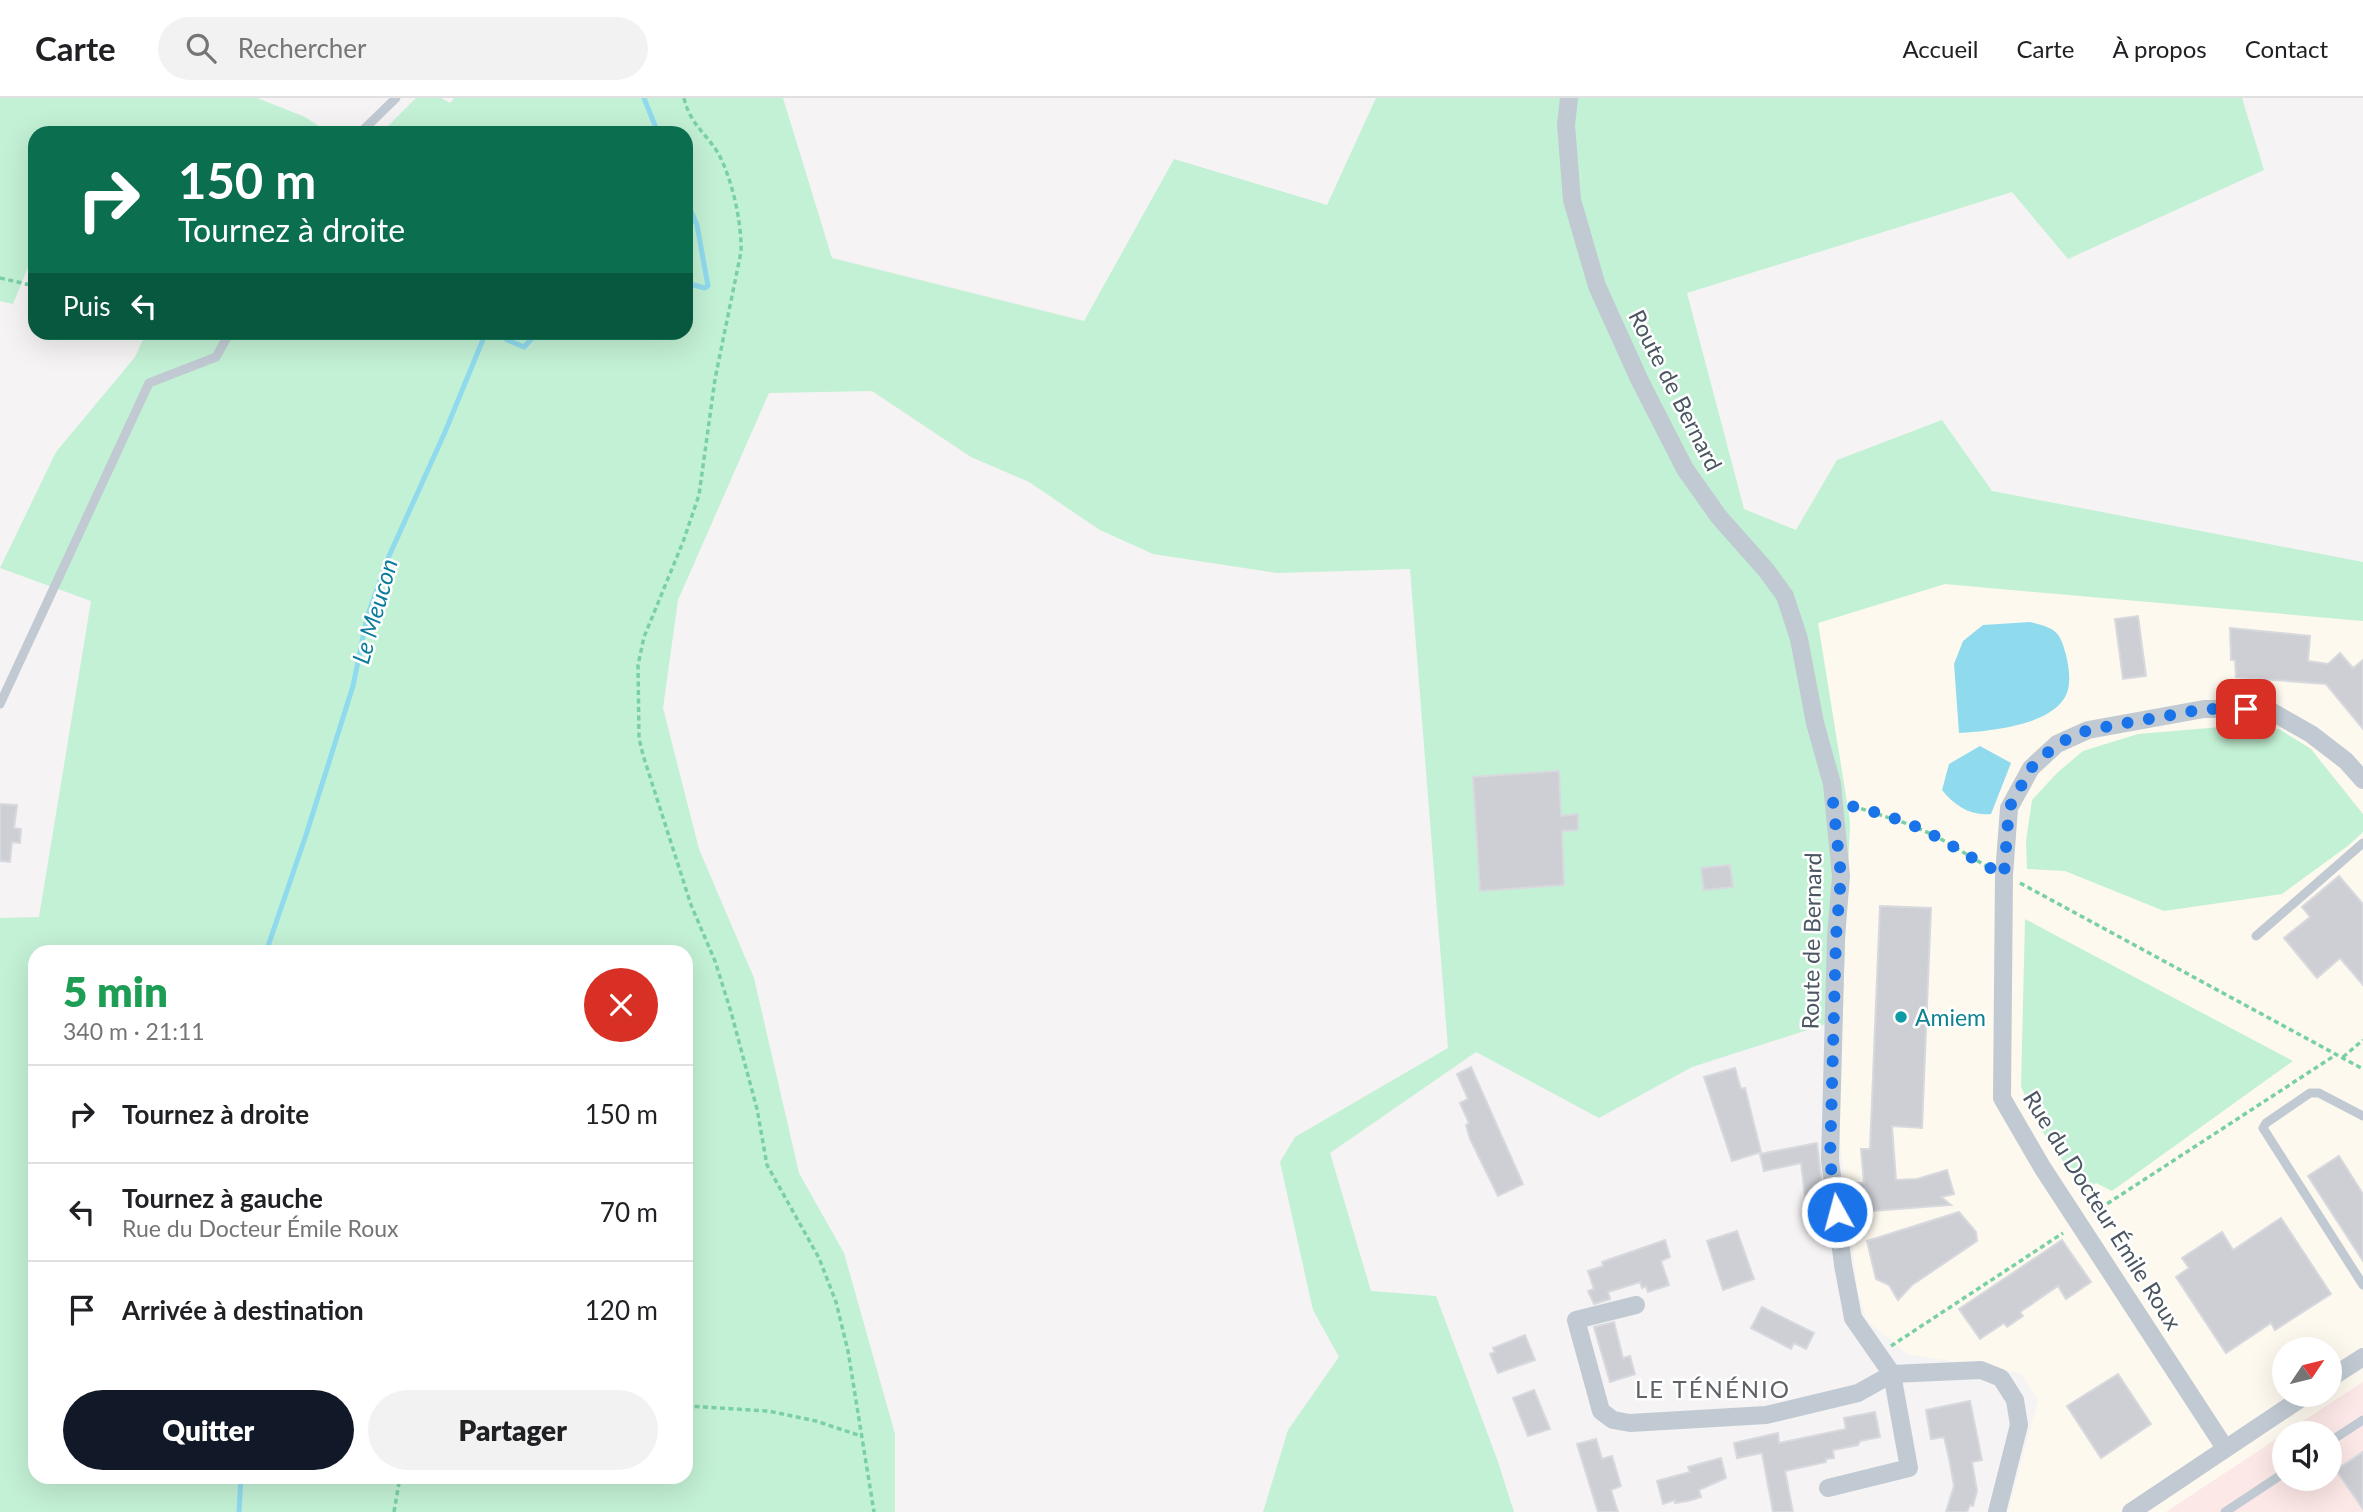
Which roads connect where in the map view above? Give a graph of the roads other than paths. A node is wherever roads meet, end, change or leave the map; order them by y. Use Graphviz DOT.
graph roads {
  1 [pos="396,98"];
  2 [pos="1569,98"];
  3 [pos="367,126"];
  4 [pos="225,340"];
  5 [pos="0,704"];
  6 [pos="2363,780"];
  7 [pos="2363,843"];
  8 [pos="2256,936"];
  9 [pos="2363,1116"];
  10 [pos="2363,1285"];
  11 [pos="1636,1305"];
  12 [pos="2363,1357"];
  13 [pos="2342,1371"];
  14 [pos="1892,1374"];
  15 [pos="2288,1407"];
  16 [pos="2363,1420"];
  17 [pos="2342,1434"];
  18 [pos="2225,1448"];
  19 [pos="2272,1481"];
  20 [pos="1828,1488"];
  21 [pos="1997,1512"];
  22 [pos="2131,1512"];
  23 [pos="2225,1512"];
  1 -- 3 [label="lane"];
  2 -- 14 [label="street, Route de Bernard"];
  4 -- 5 [label="lane"];
  6 -- 18 [label="street, Rue du Docteur Émile Roux"];
  7 -- 8 [label="lane"];
  9 -- 10 [label="lane"];
  11 -- 14 [label="street"];
  12 -- 13 [label="street"];
  14 -- 20 [label="street"];
  14 -- 21 [label="street"];
  15 -- 18 [label="street"];
  16 -- 17 [label="lane"];
  18 -- 22 [label="street"];
  19 -- 23 [label="lane"];
}
